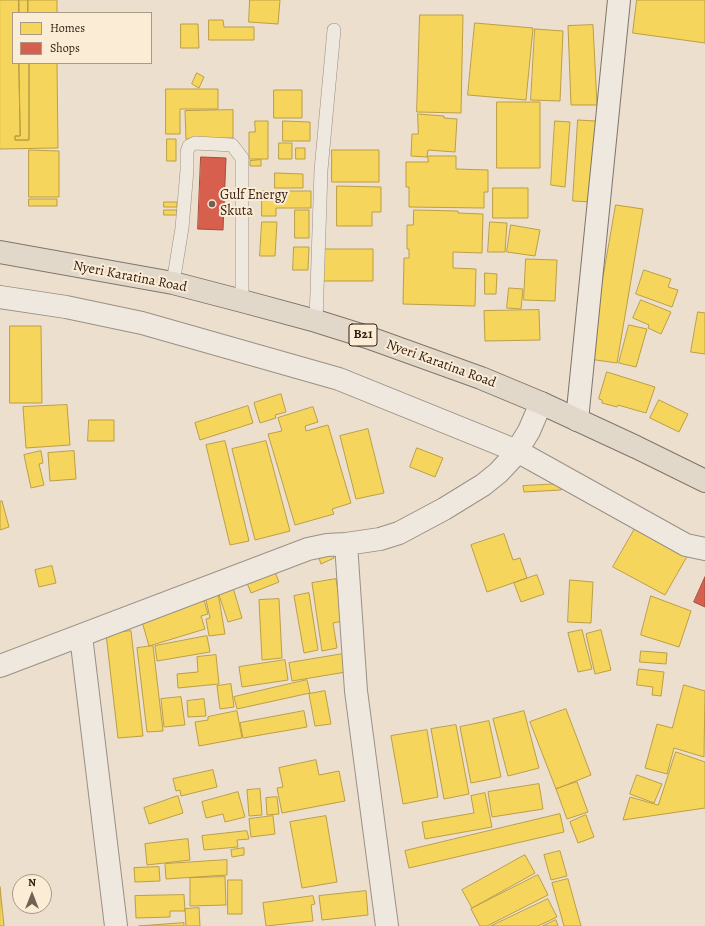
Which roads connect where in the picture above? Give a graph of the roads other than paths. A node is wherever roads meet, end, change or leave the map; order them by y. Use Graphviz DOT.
graph roads {
  1 [pos="619,0"];
  2 [pos="334,30"];
  3 [pos="0,252"];
  4 [pos="173,283"];
  5 [pos="0,297"];
  6 [pos="242,301"];
  7 [pos="316,321"];
  8 [pos="541,403"];
  9 [pos="577,420"];
  10 [pos="517,451"];
  11 [pos="705,481"];
  12 [pos="346,544"];
  13 [pos="705,549"];
  14 [pos="81,636"];
  15 [pos="0,666"];
  16 [pos="116,926"];
  17 [pos="387,926"];
  1 -- 9 [label="street"];
  2 -- 7 [label="lane"];
  3 -- 4 [label="highway, Nyeri Karatina Road / B21"];
  4 -- 6 [label="highway, Nyeri Karatina Road / B21"];
  4 -- 6 [label="lane"];
  5 -- 10 [label="street"];
  6 -- 7 [label="highway, Nyeri Karatina Road / B21"];
  7 -- 8 [label="highway, Nyeri Karatina Road / B21"];
  8 -- 9 [label="highway, Nyeri Karatina Road / B21"];
  8 -- 10 [label="street"];
  9 -- 11 [label="highway, Nyeri Karatina Road / B21"];
  10 -- 12 [label="street"];
  10 -- 13 [label="street"];
  12 -- 14 [label="street"];
  12 -- 17 [label="street"];
  14 -- 15 [label="street"];
  14 -- 16 [label="street"];
}
